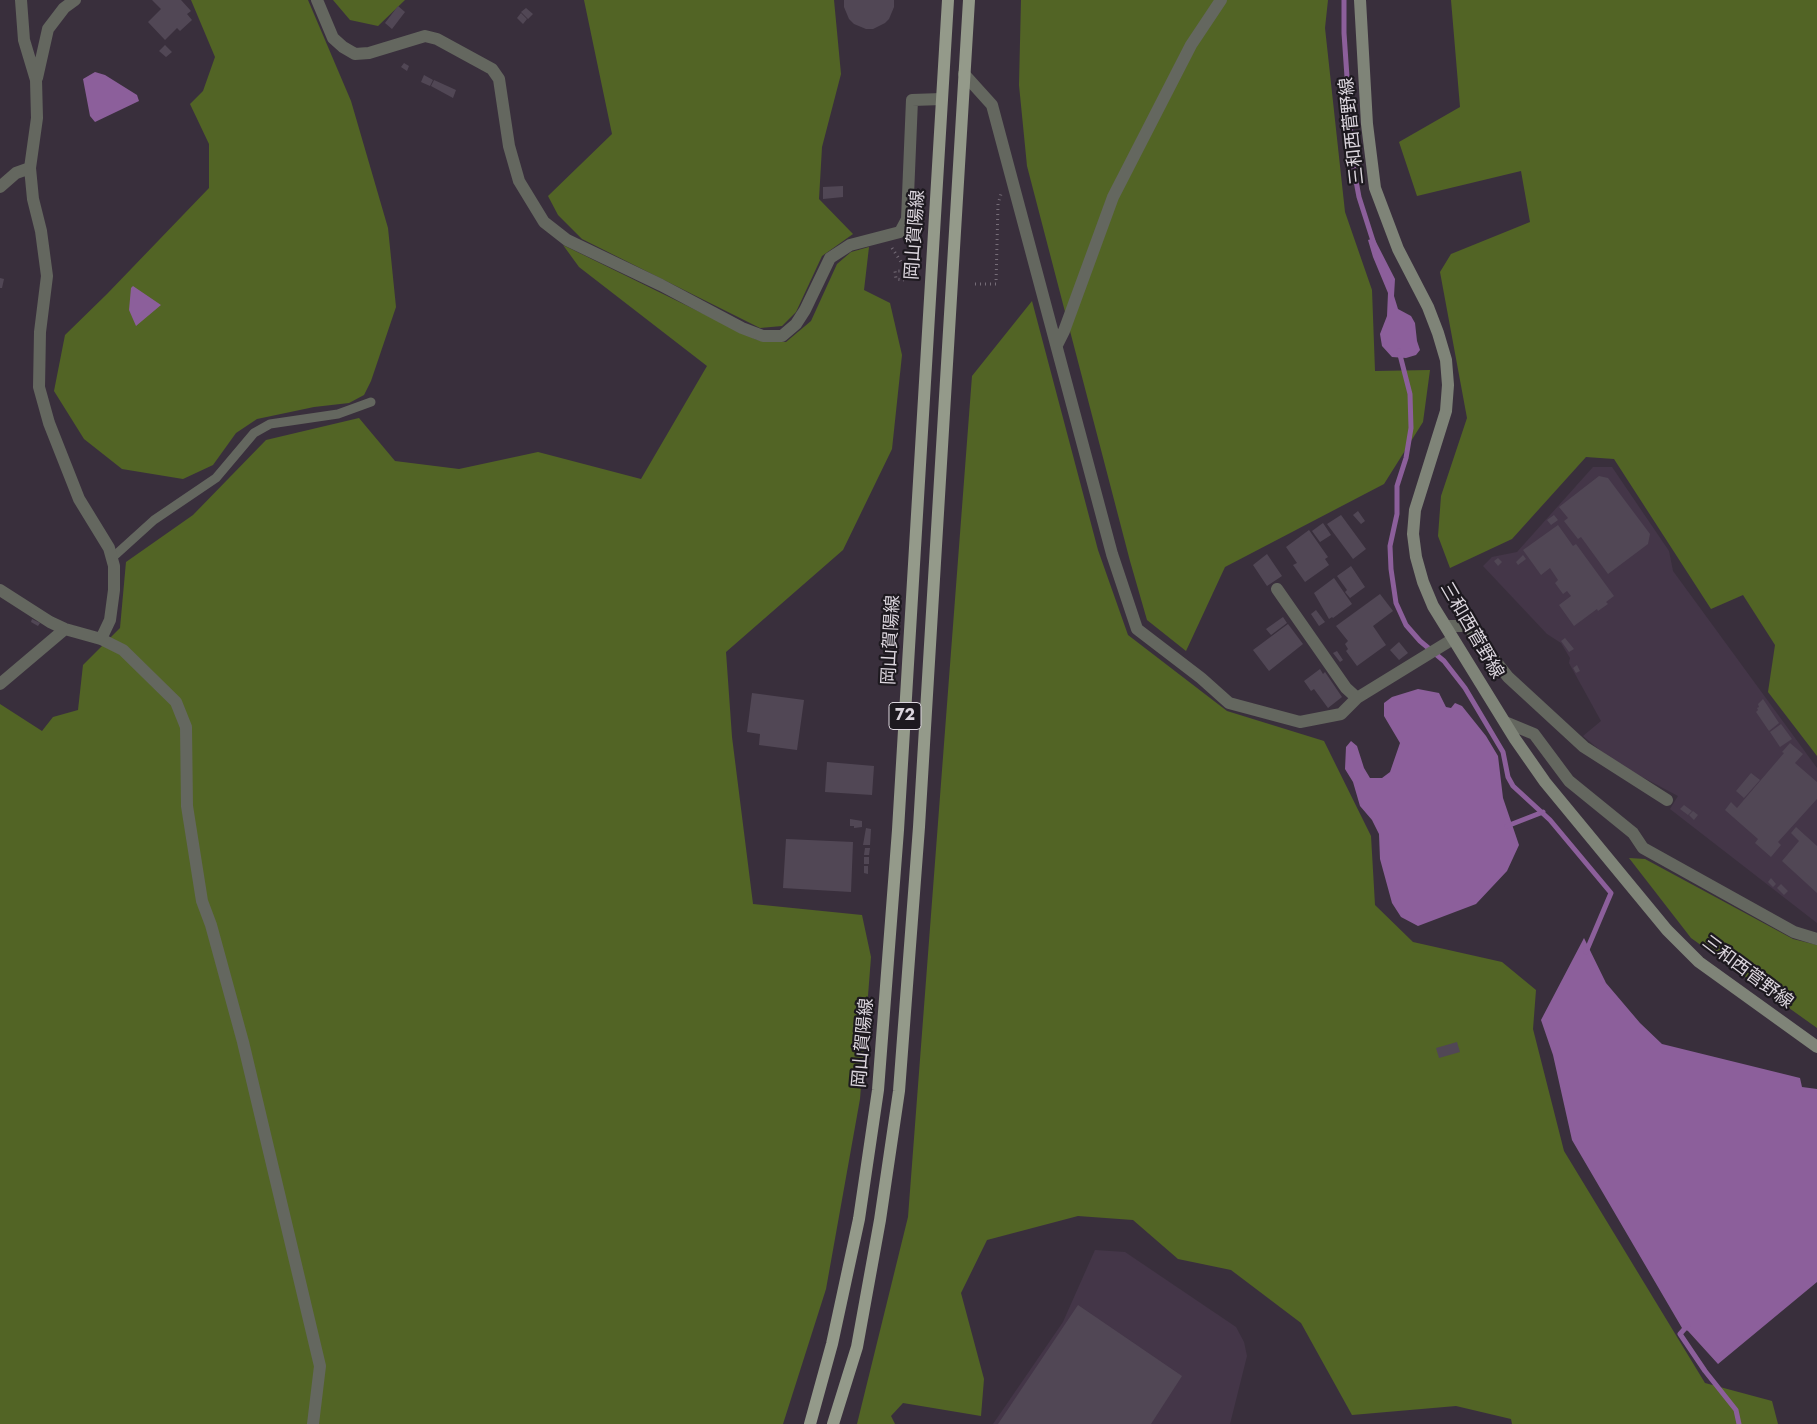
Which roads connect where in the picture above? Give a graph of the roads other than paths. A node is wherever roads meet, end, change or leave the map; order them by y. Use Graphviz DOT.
graph roads {
  1 [pos="20,0"];
  2 [pos="75,0"];
  3 [pos="317,0"];
  4 [pos="948,0"];
  5 [pos="969,0"];
  6 [pos="1221,0"];
  7 [pos="1360,0"];
  8 [pos="964,74"];
  9 [pos="36,80"];
  10 [pos="942,99"];
  11 [pos="30,168"];
  12 [pos="0,186"];
  13 [pos="1057,345"];
  14 [pos="372,402"];
  15 [pos="112,558"];
  16 [pos="1277,589"];
  17 [pos="0,590"];
  18 [pos="1446,626"];
  19 [pos="65,629"];
  20 [pos="102,639"];
  21 [pos="1453,640"];
  22 [pos="0,684"];
  23 [pos="1357,698"];
  24 [pos="1505,722"];
  25 [pos="1667,800"];
  26 [pos="1817,939"];
  27 [pos="1817,1046"];
  28 [pos="313,1424"];
  29 [pos="810,1424"];
  30 [pos="833,1424"];
  1 -- 9 [label="street"];
  2 -- 9 [label="street"];
  3 -- 10 [label="street"];
  4 -- 10 [label="main road, 岡山賀陽線 / 72"];
  5 -- 8 [label="main road, 72"];
  6 -- 13 [label="street"];
  7 -- 18 [label="main road, 三和西菅野線"];
  8 -- 13 [label="street"];
  8 -- 30 [label="main road, 72"];
  9 -- 11 [label="street"];
  10 -- 29 [label="main road, 岡山賀陽線 / 72"];
  11 -- 12 [label="street"];
  11 -- 15 [label="street"];
  13 -- 23 [label="street"];
  14 -- 15 [label="lane"];
  15 -- 20 [label="street"];
  16 -- 23 [label="street"];
  17 -- 19 [label="street"];
  18 -- 21 [label="main road, 三和西菅野線"];
  18 -- 25 [label="street"];
  19 -- 20 [label="street"];
  19 -- 22 [label="street"];
  20 -- 28 [label="street"];
  21 -- 23 [label="street"];
  21 -- 24 [label="main road, 三和西菅野線"];
  24 -- 26 [label="street"];
  24 -- 27 [label="main road, 三和西菅野線"];
}
